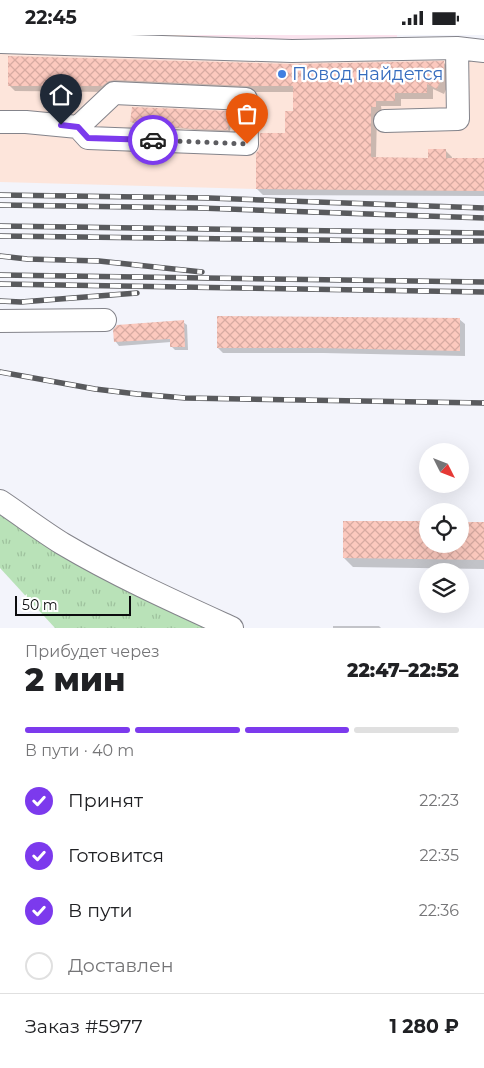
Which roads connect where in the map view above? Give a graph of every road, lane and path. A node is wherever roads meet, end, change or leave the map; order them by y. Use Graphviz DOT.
graph roads {
  1 [pos="0,41"];
  2 [pos="457,48"];
  3 [pos="0,50"];
  4 [pos="484,51"];
  5 [pos="385,121"];
  6 [pos="0,123"];
  7 [pos="78,127"];
  8 [pos="105,320"];
  9 [pos="0,321"];
  10 [pos="0,501"];
  11 [pos="232,628"];
  1 -- 2 [label="lane"];
  1 -- 3 [label="lane"];
  2 -- 4 [label="lane"];
  2 -- 5 [label="lane"];
  6 -- 7 [label="lane"];
  7 -- 7 [label="lane"];
  8 -- 9 [label="lane"];
  10 -- 11 [label="lane"];
}
